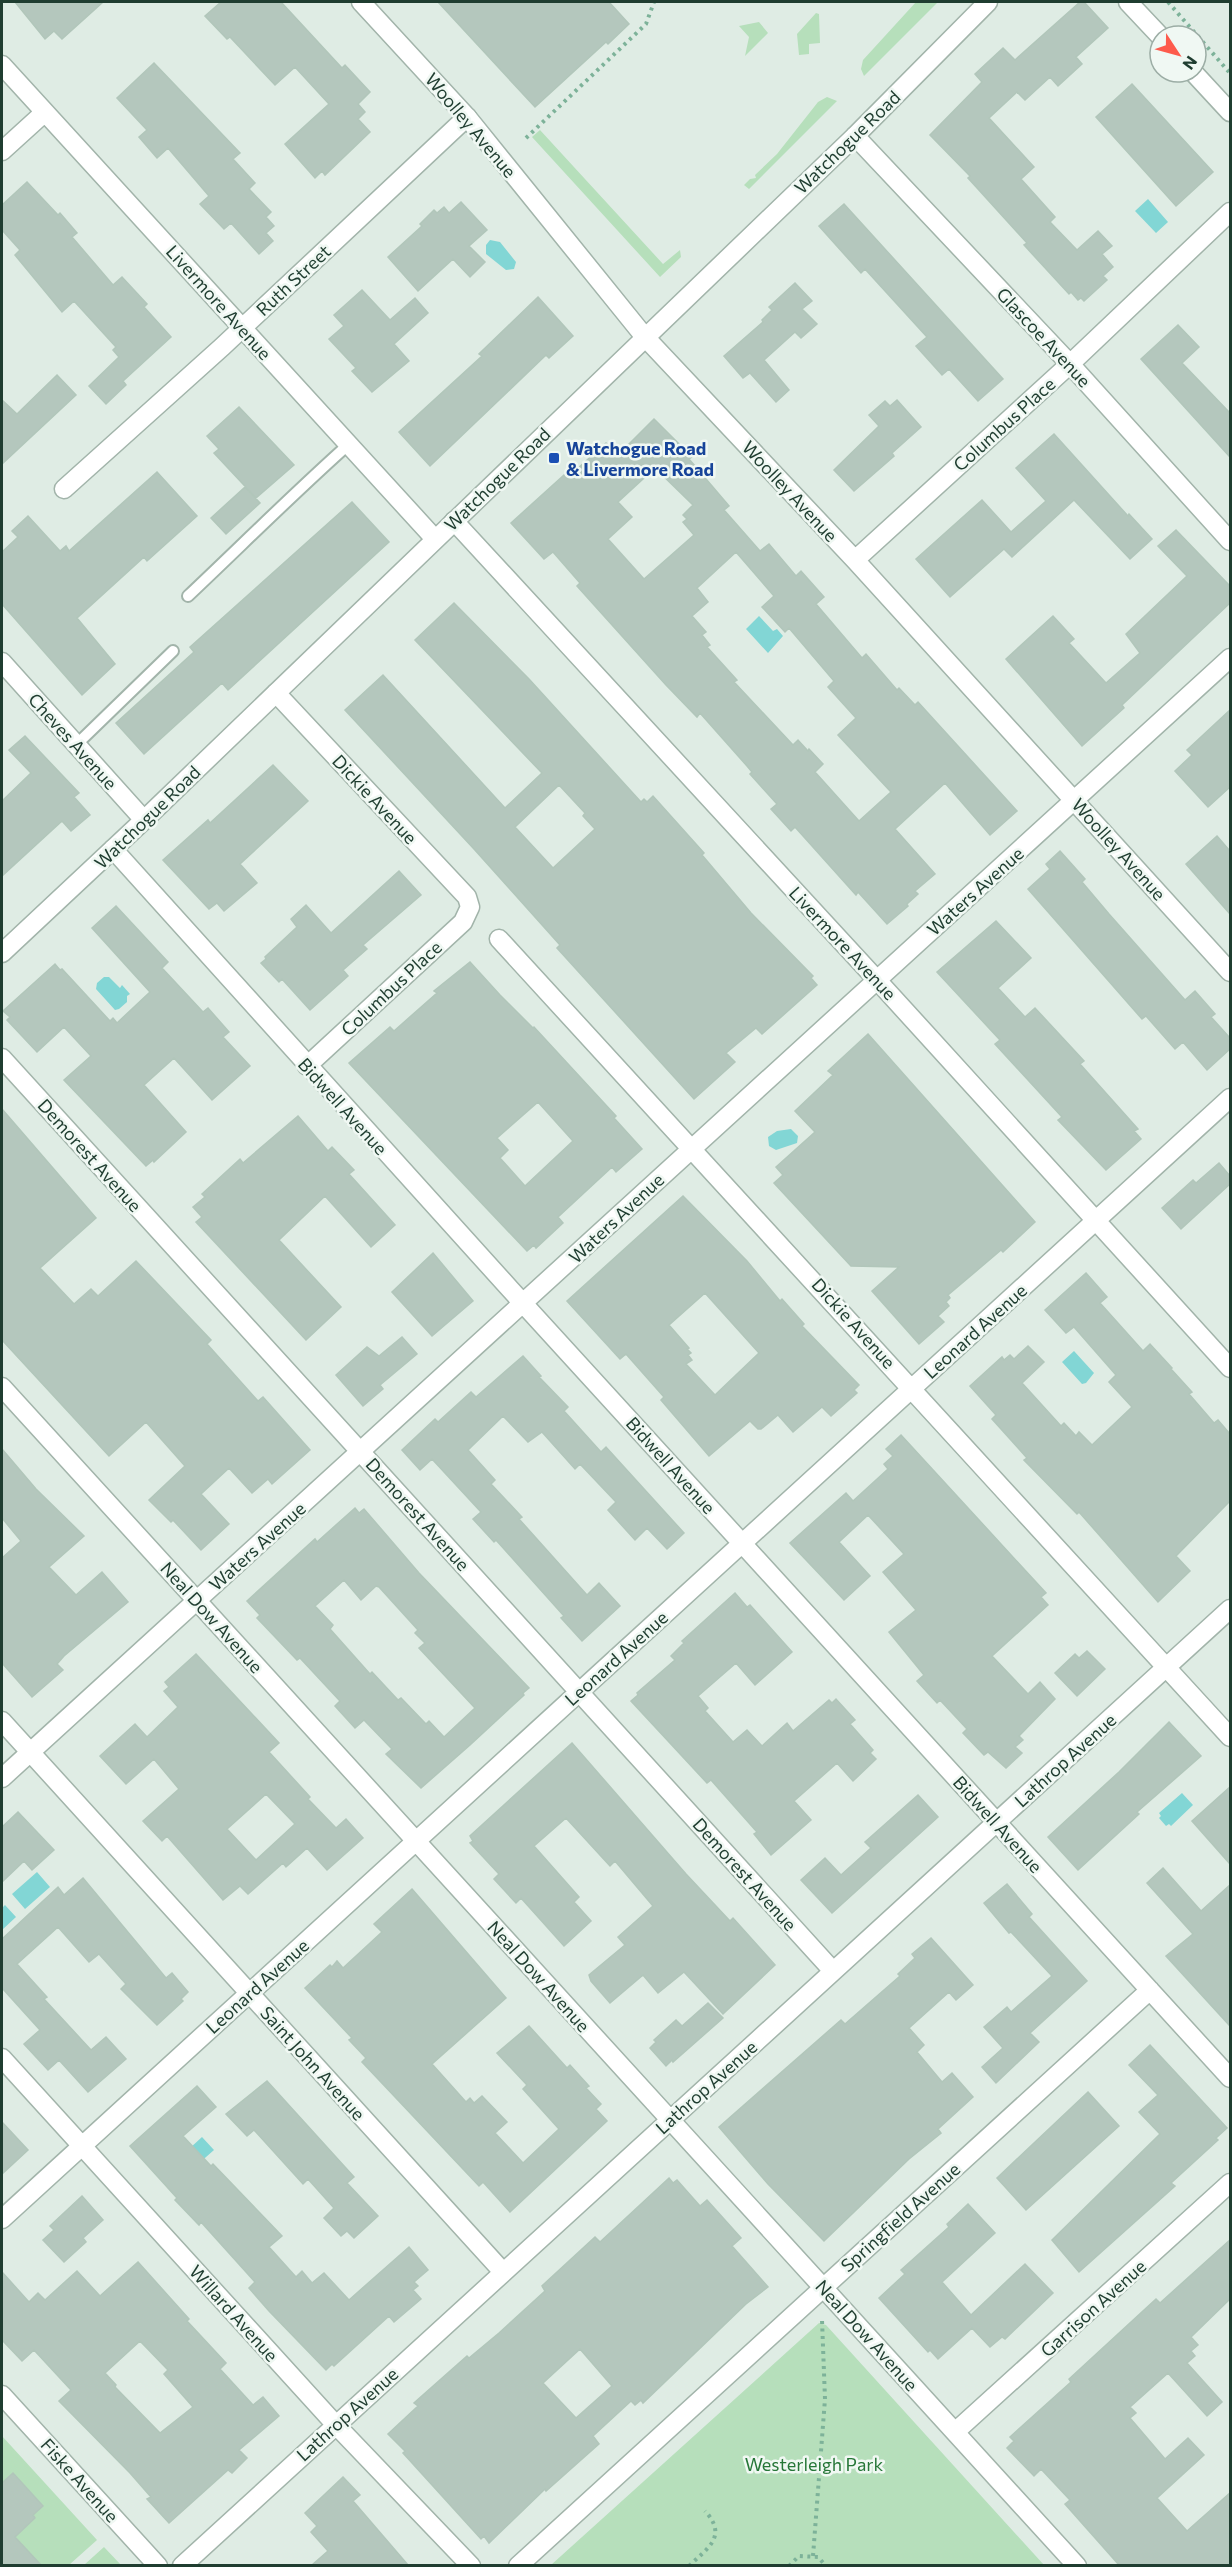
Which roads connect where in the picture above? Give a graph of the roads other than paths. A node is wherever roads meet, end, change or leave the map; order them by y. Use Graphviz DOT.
graph roads {
  1 [pos="362,2"];
  2 [pos="988,2"];
  3 [pos="1128,2"];
  4 [pos="1149,24"];
  5 [pos="2,64"];
  6 [pos="1204,84"];
  7 [pos="45,112"];
  8 [pos="1230,112"];
  9 [pos="467,117"];
  10 [pos="855,136"];
  11 [pos="2,152"];
  12 [pos="1230,212"];
  13 [pos="242,327"];
  14 [pos="644,336"];
  15 [pos="1070,364"];
  16 [pos="349,444"];
  17 [pos="64,489"];
  18 [pos="454,521"];
  19 [pos="435,539"];
  20 [pos="1230,540"];
  21 [pos="855,560"];
  22 [pos="188,596"];
  23 [pos="172,651"];
  24 [pos="1230,658"];
  25 [pos="2,662"];
  26 [pos="276,693"];
  27 [pos="76,745"];
  28 [pos="1074,800"];
  29 [pos="144,820"];
  30 [pos="113,849"];
  31 [pos="470,907"];
  32 [pos="499,939"];
  33 [pos="2,953"];
  34 [pos="1230,972"];
  35 [pos="877,980"];
  36 [pos="2,1058"];
  37 [pos="307,1066"];
  38 [pos="1230,1098"];
  39 [pos="692,1148"];
  40 [pos="1096,1220"];
  41 [pos="523,1303"];
  42 [pos="1230,1368"];
  43 [pos="2,1387"];
  44 [pos="913,1388"];
  45 [pos="361,1452"];
  46 [pos="742,1543"];
  47 [pos="197,1601"];
  48 [pos="1230,1609"];
  49 [pos="1167,1667"];
  50 [pos="579,1692"];
  51 [pos="2,1721"];
  52 [pos="1230,1737"];
  53 [pos="30,1753"];
  54 [pos="2,1779"];
  55 [pos="997,1822"];
  56 [pos="416,1841"];
  57 [pos="833,1971"];
  58 [pos="1150,1990"];
  59 [pos="249,1994"];
  60 [pos="2,2058"];
  61 [pos="1230,2078"];
  62 [pos="670,2120"];
  63 [pos="82,2146"];
  64 [pos="1230,2183"];
  65 [pos="2,2219"];
  66 [pos="503,2272"];
  67 [pos="823,2287"];
  68 [pos="2,2394"];
  69 [pos="335,2424"];
  70 [pos="955,2432"];
  71 [pos="158,2565"];
  72 [pos="182,2565"];
  73 [pos="471,2565"];
  74 [pos="518,2565"];
  75 [pos="1077,2565"];
  1 -- 9 [label="street, Woolley Avenue"];
  2 -- 10 [label="street, Watchogue Road"];
  3 -- 4 [label="street"];
  5 -- 7 [label="street, Livermore Avenue"];
  6 -- 8 [label="street"];
  7 -- 11 [label="street"];
  7 -- 13 [label="street, Livermore Avenue"];
  9 -- 13 [label="street, Ruth Street"];
  9 -- 14 [label="street, Woolley Avenue"];
  10 -- 14 [label="street, Watchogue Road"];
  10 -- 15 [label="street, Glascoe Avenue"];
  12 -- 15 [label="street, Columbus Place"];
  13 -- 16 [label="street, Livermore Avenue"];
  13 -- 17 [label="street, Ruth Street"];
  14 -- 18 [label="street, Watchogue Road"];
  14 -- 21 [label="street, Woolley Avenue"];
  15 -- 20 [label="street, Glascoe Avenue"];
  15 -- 21 [label="street, Columbus Place"];
  16 -- 19 [label="street, Livermore Avenue"];
  16 -- 22 [label="lane"];
  18 -- 19 [label="street, Watchogue Road"];
  18 -- 35 [label="street, Livermore Avenue"];
  19 -- 26 [label="street, Watchogue Road"];
  21 -- 28 [label="street, Woolley Avenue"];
  23 -- 27 [label="lane"];
  24 -- 28 [label="street, Waters Avenue"];
  25 -- 27 [label="street, Cheves Avenue"];
  26 -- 29 [label="street, Watchogue Road"];
  26 -- 31 [label="street, Dickie Avenue"];
  27 -- 29 [label="street, Cheves Avenue"];
  28 -- 34 [label="street, Woolley Avenue"];
  28 -- 35 [label="street, Waters Avenue"];
  29 -- 30 [label="street, Watchogue Road"];
  30 -- 33 [label="street, Watchogue Road"];
  30 -- 37 [label="street, Bidwell Avenue"];
  31 -- 37 [label="street, Columbus Place"];
  32 -- 39 [label="street, Dickie Avenue"];
  35 -- 39 [label="street, Waters Avenue"];
  35 -- 40 [label="street, Livermore Avenue"];
  36 -- 45 [label="street, Demorest Avenue"];
  37 -- 41 [label="street, Bidwell Avenue"];
  38 -- 40 [label="street, Leonard Avenue"];
  39 -- 41 [label="street, Waters Avenue"];
  39 -- 44 [label="street, Dickie Avenue"];
  40 -- 42 [label="street, Livermore Avenue"];
  40 -- 44 [label="street, Leonard Avenue"];
  41 -- 45 [label="street, Waters Avenue"];
  41 -- 46 [label="street, Bidwell Avenue"];
  43 -- 47 [label="street, Neal Dow Avenue"];
  44 -- 46 [label="street, Leonard Avenue"];
  44 -- 49 [label="street, Dickie Avenue"];
  45 -- 47 [label="street, Waters Avenue"];
  45 -- 50 [label="street, Demorest Avenue"];
  46 -- 50 [label="street, Leonard Avenue"];
  46 -- 55 [label="street, Bidwell Avenue"];
  47 -- 53 [label="street, Waters Avenue"];
  47 -- 56 [label="street, Neal Dow Avenue"];
  48 -- 49 [label="street, Lathrop Avenue"];
  49 -- 52 [label="street, Dickie Avenue"];
  49 -- 55 [label="street, Lathrop Avenue"];
  50 -- 56 [label="street, Leonard Avenue"];
  50 -- 57 [label="street, Demorest Avenue"];
  51 -- 53 [label="street, Saint John Avenue"];
  53 -- 54 [label="street, Waters Avenue"];
  53 -- 59 [label="street, Saint John Avenue"];
  55 -- 57 [label="street, Lathrop Avenue"];
  55 -- 58 [label="street, Bidwell Avenue"];
  56 -- 59 [label="street, Leonard Avenue"];
  56 -- 62 [label="street, Neal Dow Avenue"];
  57 -- 62 [label="street, Lathrop Avenue"];
  58 -- 61 [label="street, Bidwell Avenue"];
  58 -- 67 [label="street, Springfield Avenue"];
  59 -- 63 [label="street, Leonard Avenue"];
  59 -- 66 [label="street, Saint John Avenue"];
  60 -- 63 [label="street, Willard Avenue"];
  62 -- 66 [label="street, Lathrop Avenue"];
  62 -- 67 [label="street, Neal Dow Avenue"];
  63 -- 65 [label="street, Leonard Avenue"];
  63 -- 69 [label="street, Willard Avenue"];
  64 -- 70 [label="street, Garrison Avenue"];
  66 -- 69 [label="street, Lathrop Avenue"];
  67 -- 70 [label="street, Neal Dow Avenue"];
  67 -- 74 [label="street, Springfield Avenue"];
  68 -- 71 [label="street, Fiske Avenue"];
  69 -- 72 [label="street, Lathrop Avenue"];
  69 -- 73 [label="street, Willard Avenue"];
  70 -- 75 [label="street, Neal Dow Avenue"];
}
